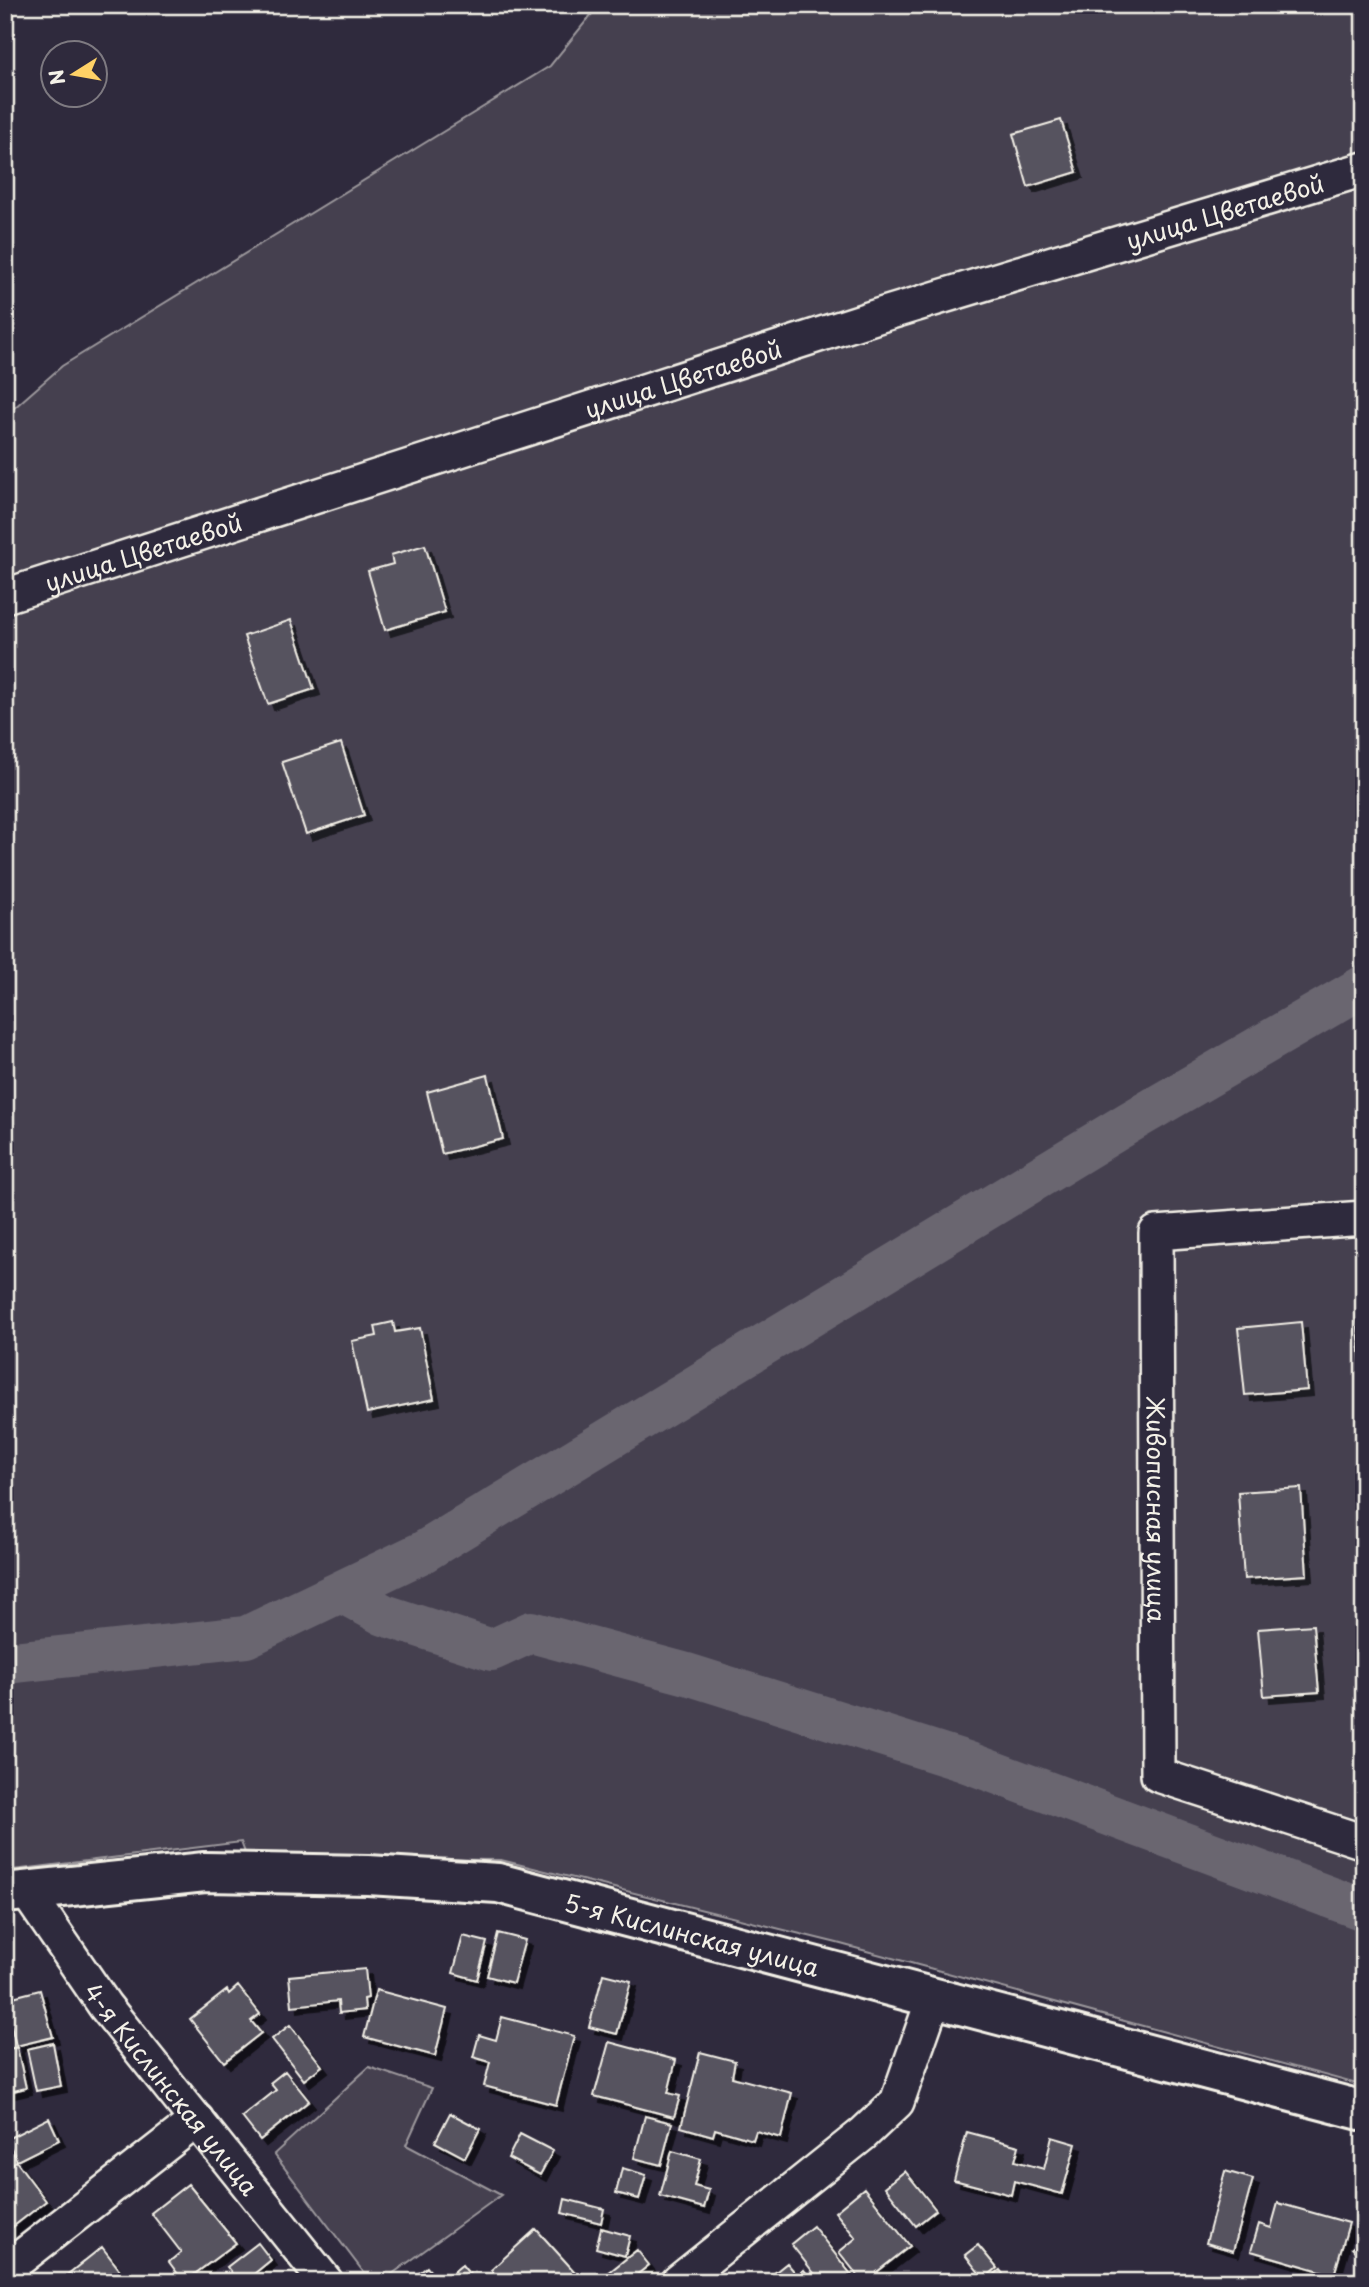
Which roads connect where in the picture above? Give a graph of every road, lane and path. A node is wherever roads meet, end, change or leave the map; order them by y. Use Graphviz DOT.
graph roads {
  1 [pos="1364,169"];
  2 [pos="5,596"];
  3 [pos="1364,1218"];
  4 [pos="1364,1842"];
  5 [pos="15,1891"];
  6 [pos="934,1997"];
  7 [pos="1364,2111"];
  8 [pos="197,2120"];
  9 [pos="5,2270"];
  10 [pos="326,2282"];
  11 [pos="678,2282"];
  1 -- 2 [label="street, улица Цветаевой"];
  3 -- 4 [label="street, Живописная улица"];
  5 -- 6 [label="street, 5-я Кислинская улица"];
  5 -- 8 [label="street, 4-я Кислинская улица"];
  6 -- 7 [label="street, 5-я Кислинская улица"];
  6 -- 11 [label="street"];
  8 -- 9 [label="street"];
  8 -- 10 [label="street, 4-я Кислинская улица"];
}
